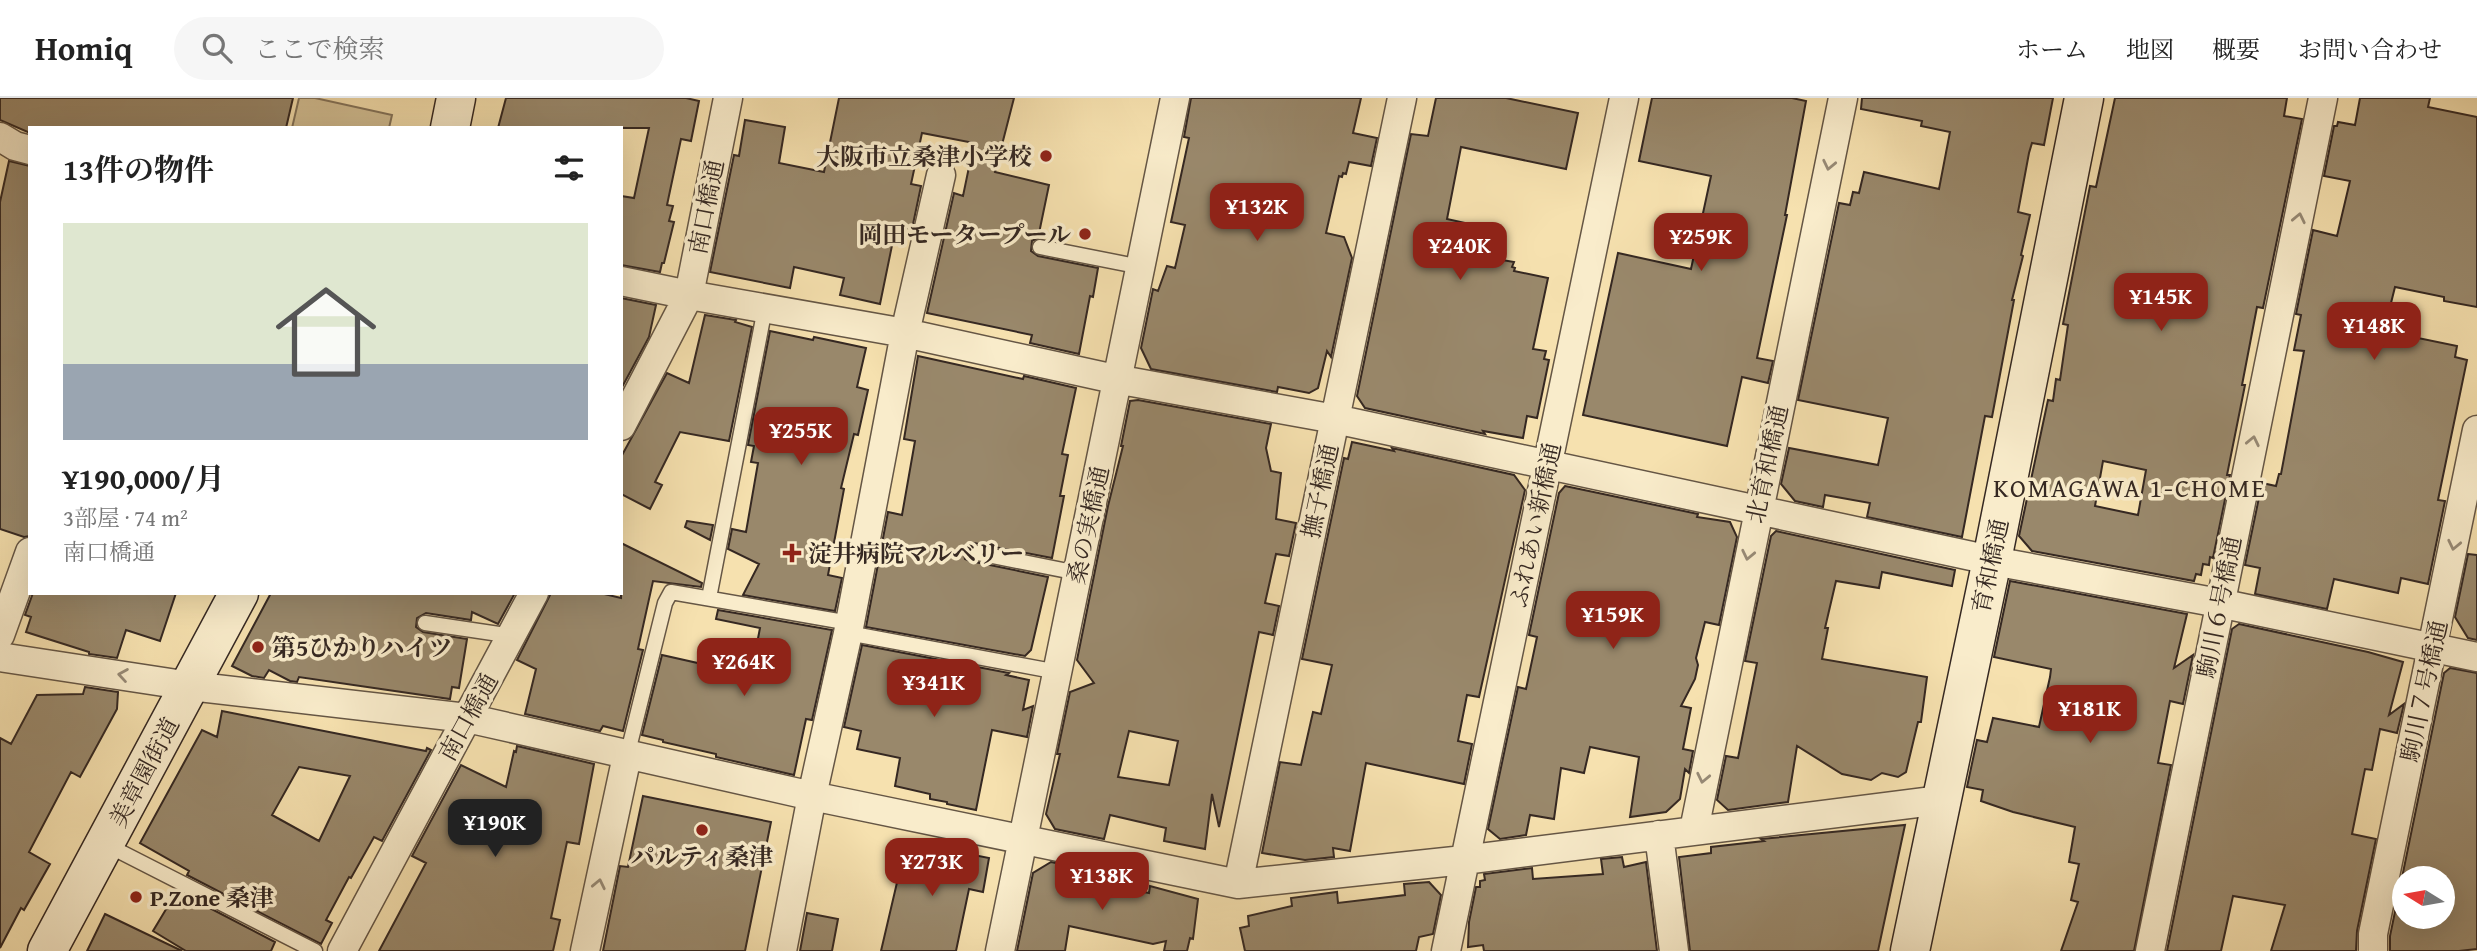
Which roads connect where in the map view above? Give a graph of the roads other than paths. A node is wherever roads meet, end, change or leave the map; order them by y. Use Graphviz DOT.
graph roads {
  1 [pos="456,98"];
  2 [pos="728,98"];
  3 [pos="1175,98"];
  4 [pos="1402,98"];
  5 [pos="1624,98"];
  6 [pos="1843,98"];
  7 [pos="2084,98"];
  8 [pos="2323,98"];
  9 [pos="450,126"];
  10 [pos="0,137"];
  11 [pos="28,149"];
  12 [pos="941,176"];
  13 [pos="1040,247"];
  14 [pos="1141,267"];
  15 [pos="623,281"];
  16 [pos="689,295"];
  17 [pos="765,308"];
  18 [pos="905,333"];
  19 [pos="1118,379"];
  20 [pos="1335,419"];
  21 [pos="623,422"];
  22 [pos="2477,430"];
  23 [pos="1548,465"];
  24 [pos="1758,509"];
  25 [pos="972,552"];
  26 [pos="28,558"];
  27 [pos="1992,561"];
  28 [pos="1078,573"];
  29 [pos="238,595"];
  30 [pos="533,595"];
  31 [pos="709,598"];
  32 [pos="2219,603"];
  33 [pos="425,623"];
  34 [pos="849,628"];
  35 [pos="0,635"];
  36 [pos="512,636"];
  37 [pos="2432,648"];
  38 [pos="0,657"];
  39 [pos="2477,657"];
  40 [pos="1058,672"];
  41 [pos="190,686"];
  42 [pos="467,718"];
  43 [pos="627,756"];
  44 [pos="812,796"];
  45 [pos="1941,800"];
  46 [pos="1693,830"];
  47 [pos="1659,835"];
  48 [pos="1023,841"];
  49 [pos="105,844"];
  50 [pos="1464,860"];
  51 [pos="1238,884"];
  52 [pos="47,951"];
  53 [pos="315,951"];
  54 [pos="342,951"];
  55 [pos="585,951"];
  56 [pos="782,951"];
  57 [pos="1000,951"];
  58 [pos="1446,951"];
  59 [pos="1674,951"];
  60 [pos="1910,951"];
  61 [pos="2150,951"];
  62 [pos="2373,951"];
  1 -- 9 [label="street"];
  2 -- 16 [label="street, 南口橋通"];
  3 -- 14 [label="street, 桑の実橋通"];
  4 -- 20 [label="street, 撫子橋通"];
  5 -- 23 [label="street, ふれあい新橋通"];
  6 -- 24 [label="street, 北育和橋通, one-way"];
  7 -- 27 [label="street, 育和橋通"];
  32 -- 8 [label="street, 駒川６号橋通, one-way"];
  10 -- 11 [label="street"];
  12 -- 18 [label="street"];
  13 -- 14 [label="lane"];
  14 -- 19 [label="street, 桑の実橋通"];
  15 -- 16 [label="street"];
  16 -- 17 [label="street"];
  16 -- 21 [label="street, 南口橋通"];
  17 -- 18 [label="street"];
  17 -- 31 [label="lane"];
  18 -- 19 [label="street"];
  18 -- 34 [label="street"];
  19 -- 20 [label="street"];
  19 -- 28 [label="street, 桑の実橋通"];
  20 -- 23 [label="street"];
  20 -- 51 [label="street, 撫子橋通"];
  22 -- 37 [label="street, 駒川７号橋通, one-way"];
  23 -- 24 [label="street"];
  23 -- 50 [label="street, ふれあい新橋通"];
  24 -- 27 [label="street"];
  24 -- 46 [label="street, 北育和橋通, one-way"];
  25 -- 28 [label="lane"];
  26 -- 35 [label="street"];
  27 -- 32 [label="street"];
  27 -- 45 [label="street, 育和橋通"];
  28 -- 40 [label="street, 桑の実橋通"];
  29 -- 41 [label="street, 美章園街道"];
  30 -- 36 [label="street, 南口橋通"];
  31 -- 34 [label="lane"];
  31 -- 43 [label="lane"];
  32 -- 37 [label="street"];
  32 -- 61 [label="street, 駒川６号橋通"];
  33 -- 36 [label="lane"];
  34 -- 40 [label="lane"];
  34 -- 44 [label="street"];
  36 -- 42 [label="street, 南口橋通"];
  37 -- 39 [label="street"];
  37 -- 62 [label="street, 駒川７号橋通"];
  41 -- 38 [label="street, one-way"];
  40 -- 48 [label="street, 桑の実橋通"];
  41 -- 42 [label="street"];
  41 -- 49 [label="street, 美章園街道"];
  42 -- 43 [label="street"];
  42 -- 54 [label="street, 南口橋通"];
  43 -- 44 [label="street"];
  55 -- 43 [label="street, one-way"];
  44 -- 48 [label="street"];
  44 -- 56 [label="street"];
  45 -- 46 [label="street"];
  45 -- 60 [label="street, 育和橋通"];
  46 -- 47 [label="street"];
  47 -- 50 [label="street"];
  47 -- 59 [label="street"];
  48 -- 51 [label="street"];
  48 -- 57 [label="street, 桑の実橋通"];
  49 -- 52 [label="street, 美章園街道"];
  49 -- 53 [label="lane"];
  50 -- 51 [label="street"];
  50 -- 58 [label="street, ふれあい新橋通"];
}
